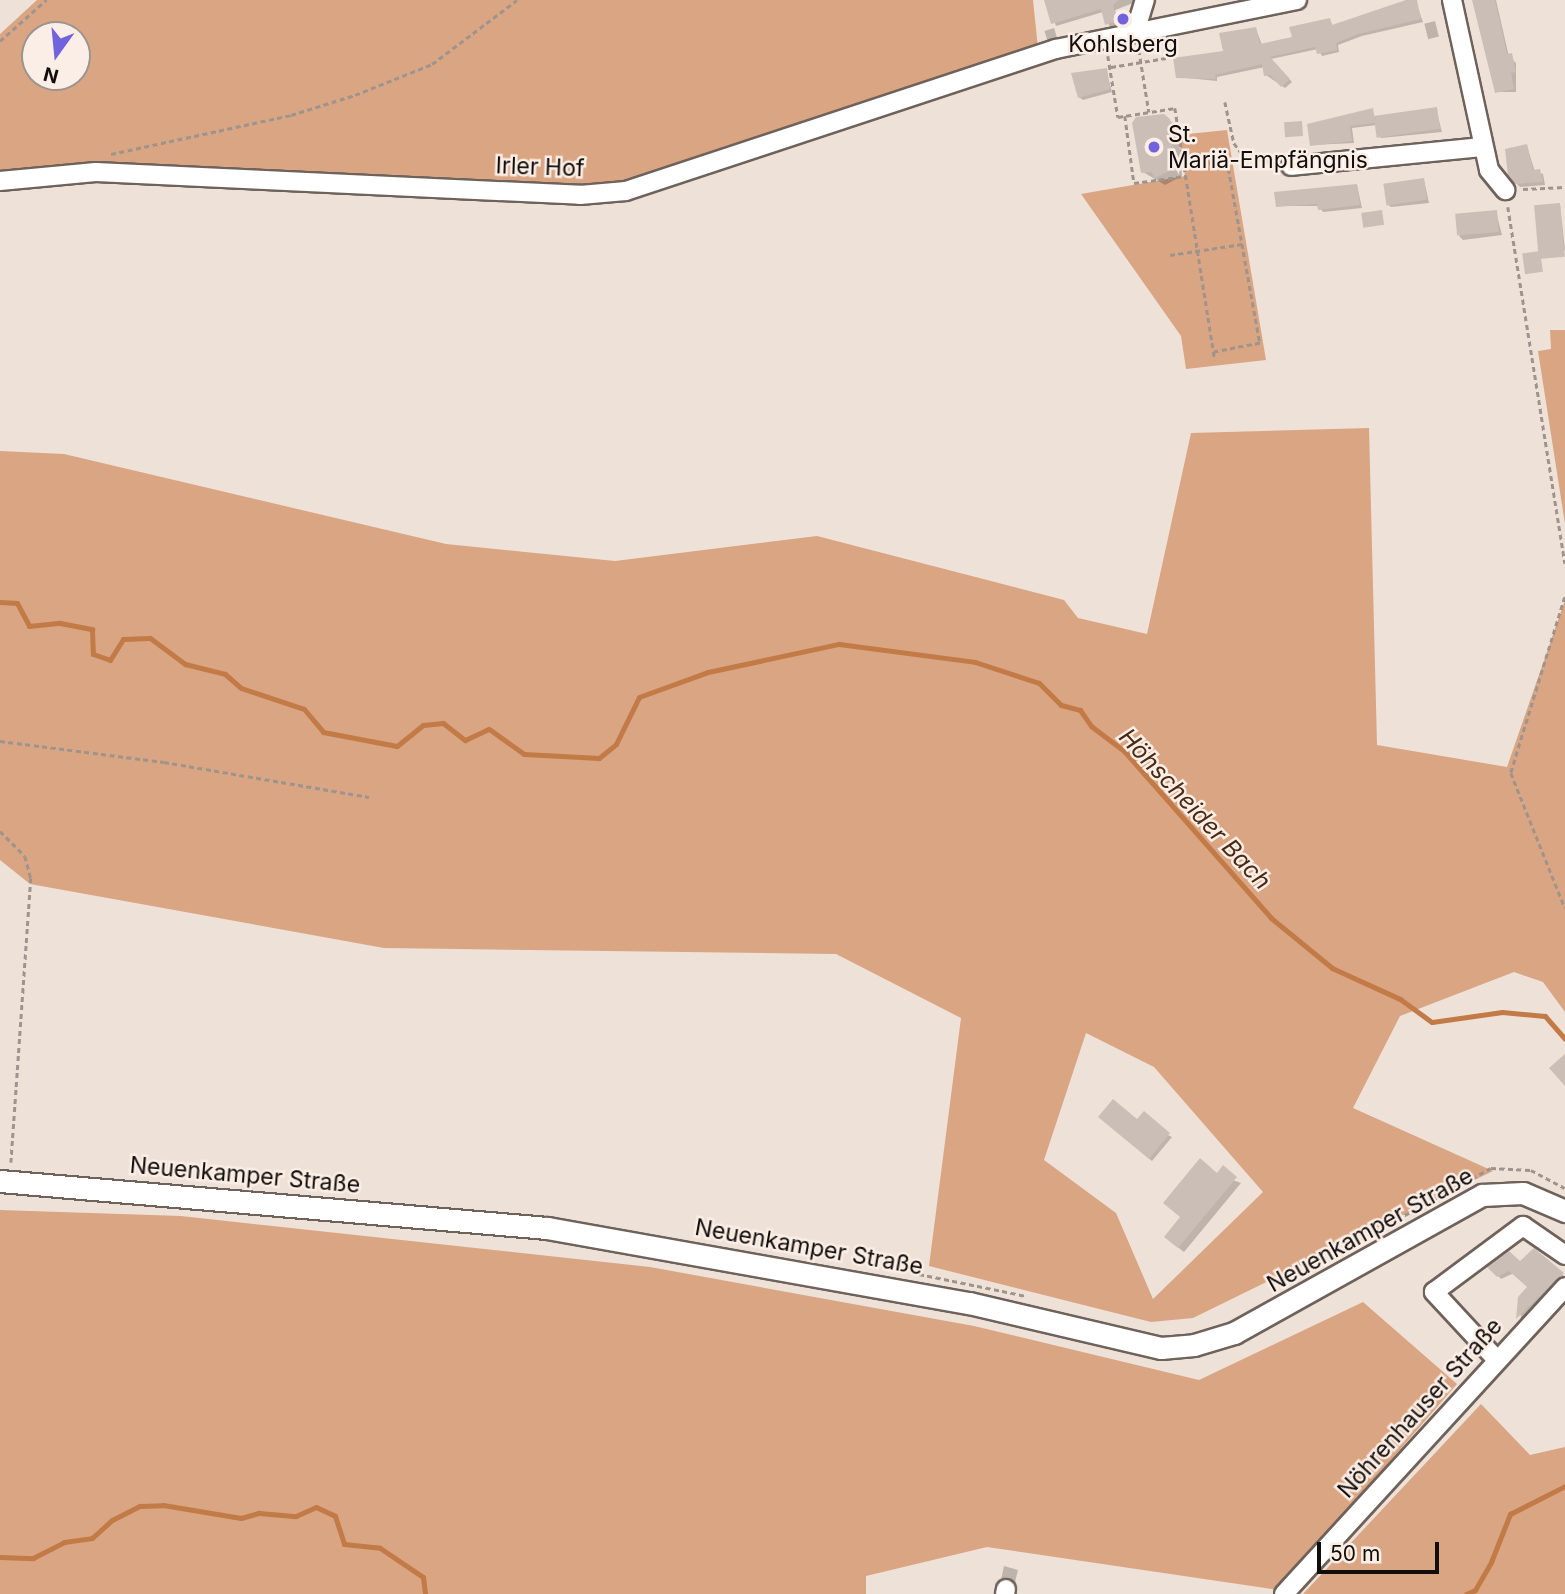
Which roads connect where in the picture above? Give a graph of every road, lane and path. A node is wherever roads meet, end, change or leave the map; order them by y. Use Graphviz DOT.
graph roads {
  1 [pos="46,0"];
  2 [pos="517,0"];
  3 [pos="1145,0"];
  4 [pos="1297,0"];
  5 [pos="1452,0"];
  6 [pos="1135,32"];
  7 [pos="1104,39"];
  8 [pos="0,41"];
  9 [pos="1167,58"];
  10 [pos="1141,62"];
  11 [pos="1110,67"];
  12 [pos="1225,102"];
  13 [pos="1149,112"];
  14 [pos="1125,116"];
  15 [pos="1483,147"];
  16 [pos="103,156"];
  17 [pos="1291,166"];
  18 [pos="1184,167"];
  19 [pos="1186,176"];
  20 [pos="0,181"];
  21 [pos="1565,187"];
  22 [pos="1505,190"];
  23 [pos="1242,244"];
  24 [pos="1198,250"];
  25 [pos="1170,255"];
  26 [pos="1214,352"];
  27 [pos="1216,360"];
  28 [pos="1565,564"];
  29 [pos="1565,597"];
  30 [pos="0,741"];
  31 [pos="369,797"];
  32 [pos="0,831"];
  33 [pos="1565,908"];
  34 [pos="0,1165"];
  35 [pos="5,1173"];
  36 [pos="1565,1188"];
  37 [pos="1565,1211"];
  38 [pos="1565,1255"];
  39 [pos="1328,1258"];
  40 [pos="910,1272"];
  41 [pos="1565,1287"];
  42 [pos="1032,1297"];
  43 [pos="1497,1360"];
  44 [pos="1284,1594"];
  1 -- 8 [label="path"];
  2 -- 16 [label="path"];
  3 -- 6 [label="street"];
  4 -- 6 [label="street, Irler Hof"];
  5 -- 15 [label="street"];
  6 -- 7 [label="street, Irler Hof"];
  6 -- 10 [label="path"];
  7 -- 11 [label="path"];
  7 -- 20 [label="street, Irler Hof"];
  9 -- 10 [label="path"];
  10 -- 11 [label="path"];
  10 -- 13 [label="path"];
  11 -- 14 [label="path"];
  12 -- 17 [label="path"];
  13 -- 14 [label="path"];
  13 -- 18 [label="path"];
  14 -- 19 [label="path"];
  15 -- 17 [label="street"];
  15 -- 22 [label="street"];
  18 -- 19 [label="path"];
  18 -- 23 [label="path"];
  19 -- 24 [label="path"];
  21 -- 22 [label="path"];
  22 -- 28 [label="path"];
  23 -- 24 [label="path"];
  23 -- 26 [label="path"];
  24 -- 25 [label="path"];
  24 -- 26 [label="path"];
  26 -- 27 [label="path"];
  29 -- 33 [label="path"];
  30 -- 31 [label="path"];
  32 -- 35 [label="path"];
  34 -- 35 [label="path"];
  35 -- 37 [label="main road, Neuenkamper Straße"];
  36 -- 39 [label="path"];
  38 -- 43 [label="street"];
  40 -- 42 [label="path"];
  41 -- 43 [label="street, Nöhrenhauser Straße"];
  43 -- 44 [label="street, Nöhrenhauser Straße"];
}
